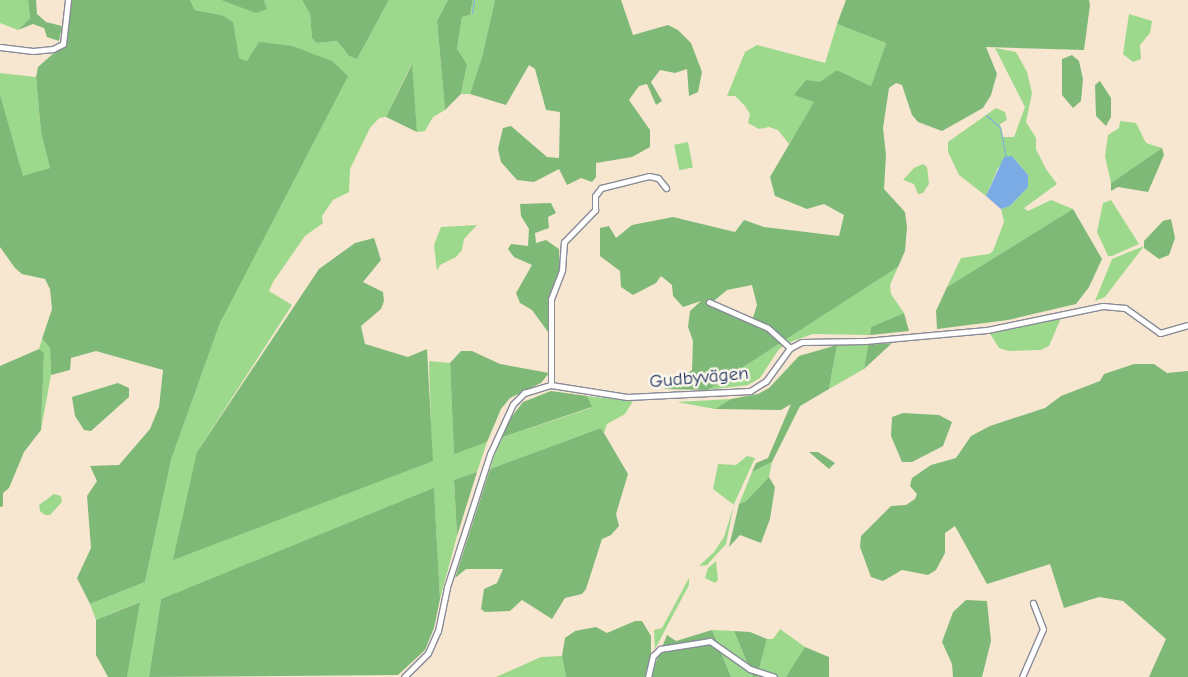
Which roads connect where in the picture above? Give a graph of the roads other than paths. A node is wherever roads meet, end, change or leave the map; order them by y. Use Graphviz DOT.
graph roads {
  1 [pos="68,0"];
  2 [pos="0,46"];
  3 [pos="666,188"];
  4 [pos="709,302"];
  5 [pos="1188,325"];
  6 [pos="790,348"];
  7 [pos="552,385"];
  8 [pos="1033,603"];
  9 [pos="404,677"];
  10 [pos="648,677"];
  11 [pos="774,677"];
  12 [pos="1022,677"];
  1 -- 2 [label="street"];
  3 -- 7 [label="street"];
  4 -- 6 [label="street"];
  5 -- 6 [label="street"];
  6 -- 7 [label="street, Gudbyvägen"];
  7 -- 9 [label="street, Gudbyvägen"];
  8 -- 12 [label="street"];
  10 -- 11 [label="street"];
}
